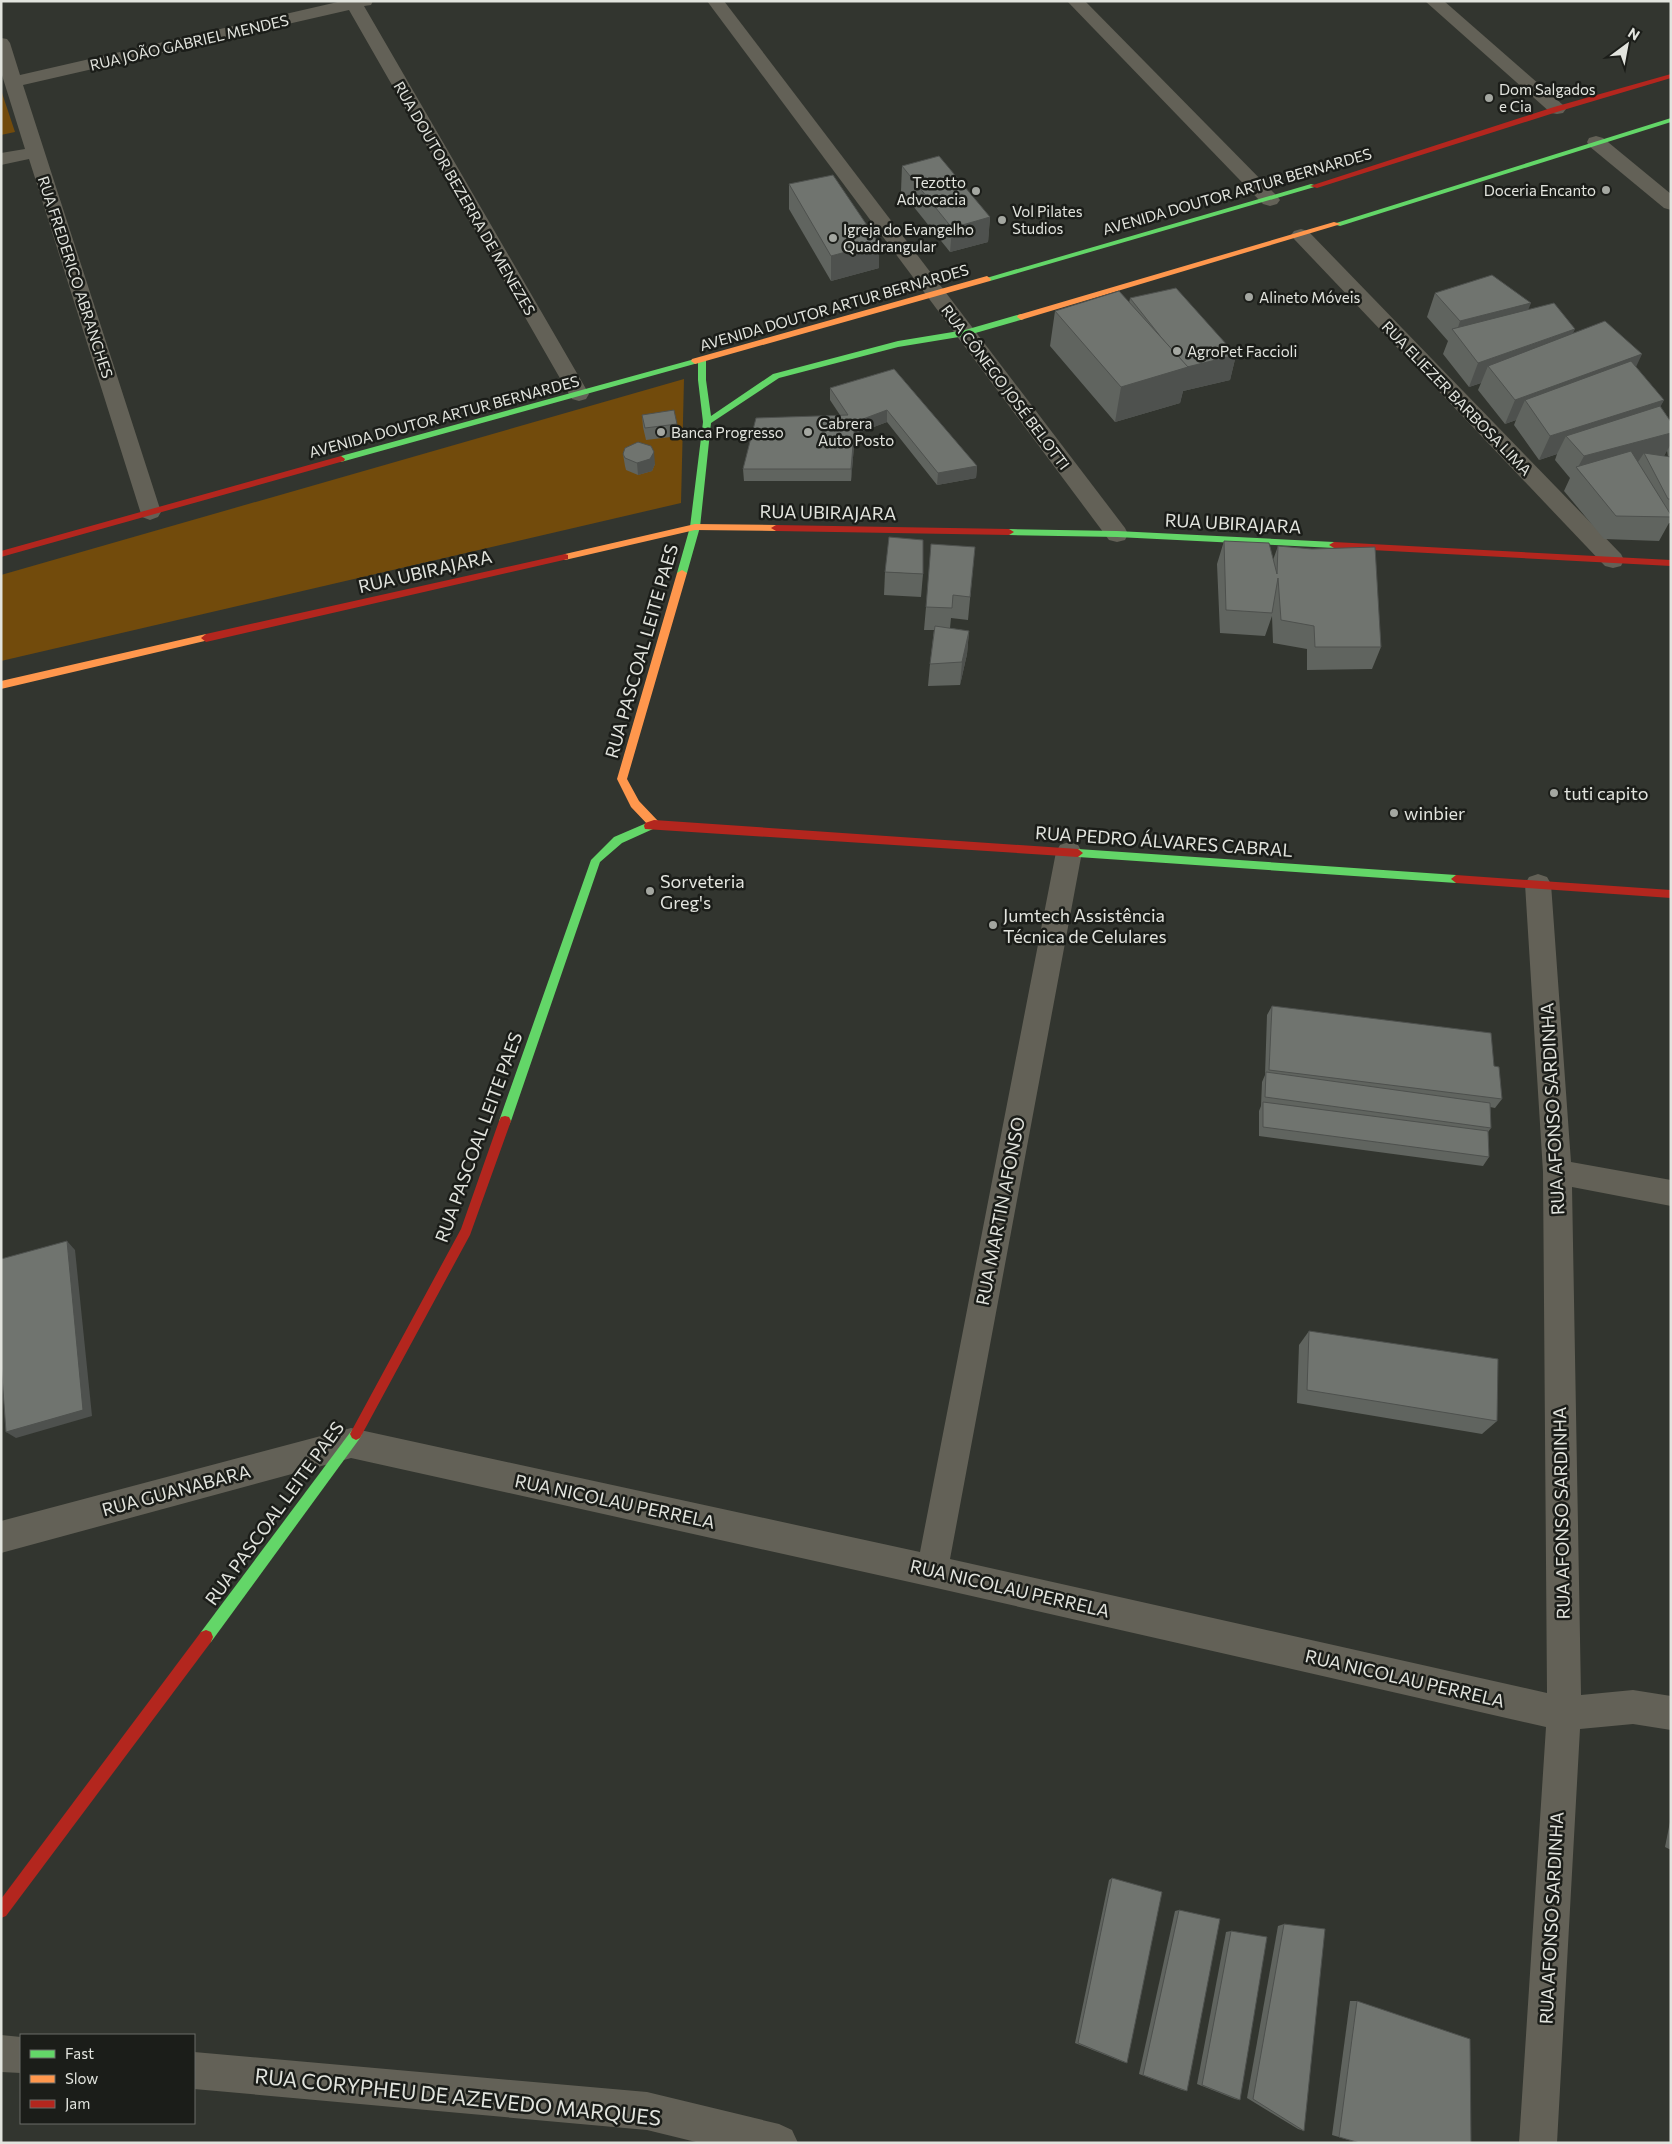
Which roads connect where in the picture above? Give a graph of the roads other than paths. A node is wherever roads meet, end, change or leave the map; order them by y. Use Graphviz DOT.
graph roads {
  1 [pos="715,1"];
  2 [pos="1075,1"];
  3 [pos="1433,1"];
  4 [pos="356,2"];
  5 [pos="1,43"];
  6 [pos="1671,76"];
  7 [pos="14,82"];
  8 [pos="1557,109"];
  9 [pos="1671,120"];
  10 [pos="1596,142"];
  11 [pos="36,152"];
  12 [pos="1,159"];
  13 [pos="1270,200"];
  14 [pos="1671,204"];
  15 [pos="1301,235"];
  16 [pos="935,293"];
  17 [pos="965,333"];
  18 [pos="702,360"];
  19 [pos="579,394"];
  20 [pos="707,422"];
  21 [pos="150,512"];
  22 [pos="696,527"];
  23 [pos="1116,534"];
  24 [pos="1,554"];
  25 [pos="1613,560"];
  26 [pos="1671,563"];
  27 [pos="1,685"];
  28 [pos="654,824"];
  29 [pos="1069,852"];
  30 [pos="1538,884"];
  31 [pos="1671,894"];
  32 [pos="1557,1172"];
  33 [pos="1671,1193"];
  34 [pos="350,1443"];
  35 [pos="1,1537"];
  36 [pos="932,1570"];
  37 [pos="1671,1713"];
  38 [pos="1564,1714"];
  39 [pos="1,1911"];
  40 [pos="1,2053"];
  41 [pos="20,2055"];
  42 [pos="195,2070"];
  43 [pos="779,2143"];
  44 [pos="1538,2143"];
  1 -- 16 [label="street, RUA CÔNEGO JOSÉ BELOTTI"];
  2 -- 13 [label="street"];
  3 -- 8 [label="street"];
  4 -- 7 [label="street, RUA JOÃO GABRIEL MENDES"];
  4 -- 19 [label="street, RUA DOUTOR BEZERRA DE MENEZES"];
  5 -- 7 [label="street, RUA FREDERICO ABRANCHES"];
  6 -- 8 [label="main road, AVENIDA DOUTOR ARTUR BERNARDES"];
  7 -- 11 [label="street, RUA FREDERICO ABRANCHES"];
  8 -- 13 [label="main road, AVENIDA DOUTOR ARTUR BERNARDES"];
  9 -- 10 [label="main road"];
  10 -- 14 [label="street"];
  10 -- 15 [label="main road"];
  11 -- 12 [label="street"];
  11 -- 21 [label="street, RUA FREDERICO ABRANCHES"];
  13 -- 16 [label="main road, AVENIDA DOUTOR ARTUR BERNARDES"];
  15 -- 17 [label="main road"];
  15 -- 25 [label="street, RUA ELIEZER BARBOSA LIMA"];
  16 -- 17 [label="street, RUA CÔNEGO JOSÉ BELOTTI"];
  16 -- 18 [label="main road, AVENIDA DOUTOR ARTUR BERNARDES"];
  17 -- 20 [label="main road"];
  17 -- 23 [label="street, RUA CÔNEGO JOSÉ BELOTTI"];
  18 -- 19 [label="main road, AVENIDA DOUTOR ARTUR BERNARDES"];
  18 -- 20 [label="main road, RUA PASCOAL LEITE PAES"];
  19 -- 21 [label="main road, AVENIDA DOUTOR ARTUR BERNARDES"];
  20 -- 22 [label="main road, RUA PASCOAL LEITE PAES"];
  21 -- 24 [label="main road, AVENIDA DOUTOR ARTUR BERNARDES"];
  22 -- 23 [label="main road, RUA UBIRAJARA"];
  22 -- 27 [label="main road, RUA UBIRAJARA"];
  22 -- 28 [label="main road, RUA PASCOAL LEITE PAES"];
  23 -- 25 [label="main road, RUA UBIRAJARA"];
  25 -- 26 [label="main road, RUA UBIRAJARA"];
  28 -- 29 [label="main road, RUA PEDRO ÁLVARES CABRAL"];
  28 -- 34 [label="main road, RUA PASCOAL LEITE PAES"];
  29 -- 30 [label="main road, RUA PEDRO ÁLVARES CABRAL"];
  29 -- 36 [label="street, RUA MARTIN AFONSO"];
  30 -- 31 [label="main road, RUA PEDRO ÁLVARES CABRAL"];
  30 -- 32 [label="street, RUA AFONSO SARDINHA"];
  32 -- 33 [label="street"];
  32 -- 38 [label="street, RUA AFONSO SARDINHA"];
  34 -- 35 [label="street, RUA GUANABARA"];
  34 -- 36 [label="street, RUA NICOLAU PERRELA"];
  34 -- 39 [label="main road, RUA PASCOAL LEITE PAES"];
  36 -- 38 [label="street, RUA NICOLAU PERRELA"];
  37 -- 38 [label="street, RUA NICOLAU PERRELA"];
  38 -- 44 [label="street, RUA AFONSO SARDINHA"];
  40 -- 41 [label="street"];
  42 -- 43 [label="street, RUA CORYPHEU DE AZEVEDO MARQUES"];
}
